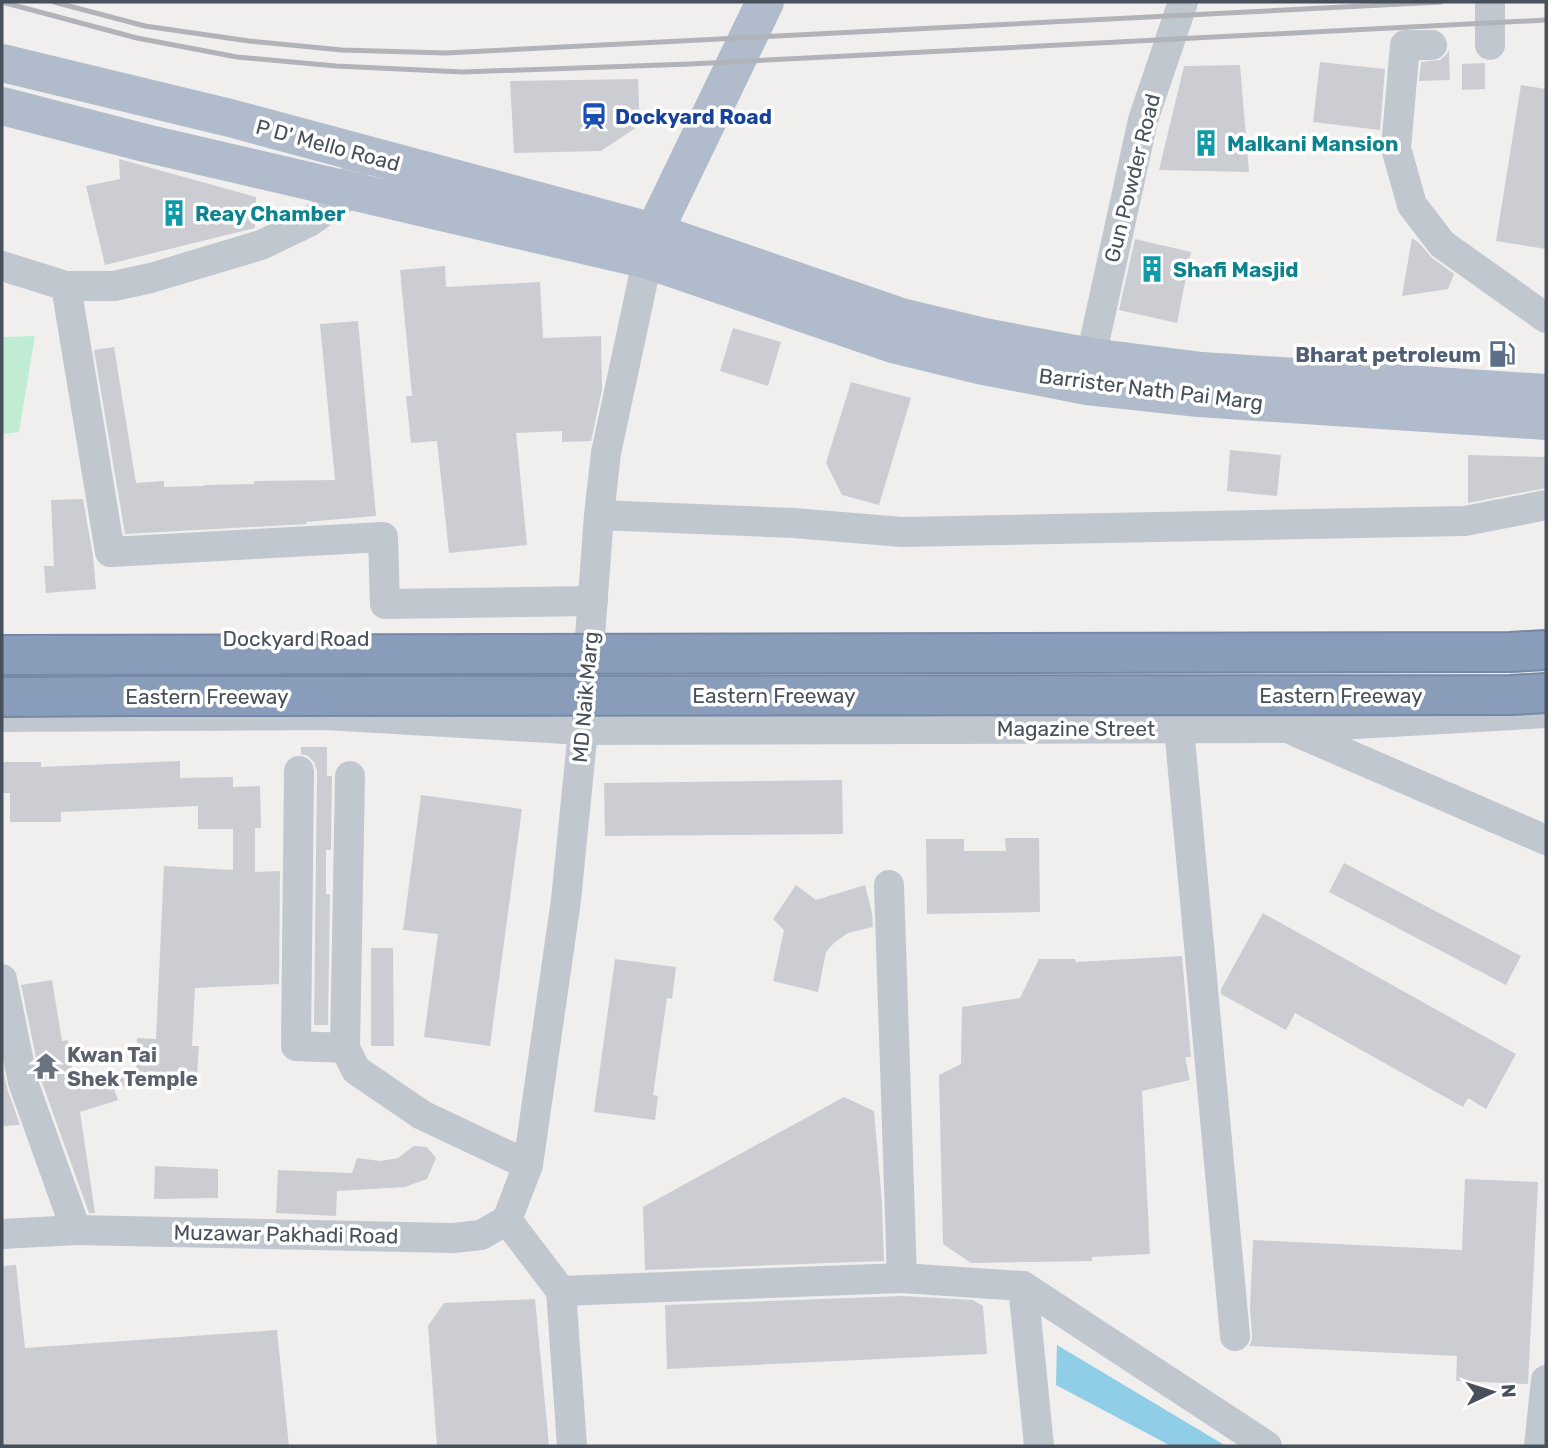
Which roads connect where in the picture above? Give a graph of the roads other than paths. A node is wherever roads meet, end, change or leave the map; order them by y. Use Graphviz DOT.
graph roads {
  1 [pos="765,2"];
  2 [pos="1183,2"];
  3 [pos="1490,2"];
  4 [pos="1432,45"];
  5 [pos="1490,45"];
  6 [pos="2,63"];
  7 [pos="2,106"];
  8 [pos="355,153"];
  9 [pos="352,192"];
  10 [pos="651,246"];
  11 [pos="2,266"];
  12 [pos="66,286"];
  13 [pos="1546,318"];
  14 [pos="1091,357"];
  15 [pos="1546,393"];
  16 [pos="1546,421"];
  17 [pos="1546,505"];
  18 [pos="599,515"];
  19 [pos="593,601"];
  20 [pos="1546,633"];
  21 [pos="2,638"];
  22 [pos="590,638"];
  23 [pos="1546,650"];
  24 [pos="2,655"];
  25 [pos="1546,693"];
  26 [pos="2,698"];
  27 [pos="1546,713"];
  28 [pos="2,717"];
  29 [pos="1179,728"];
  30 [pos="1287,728"];
  31 [pos="583,730"];
  32 [pos="299,771"];
  33 [pos="350,776"];
  34 [pos="1546,840"];
  35 [pos="889,885"];
  36 [pos="2,979"];
  37 [pos="345,1048"];
  38 [pos="528,1164"];
  39 [pos="508,1220"];
  40 [pos="76,1230"];
  41 [pos="2,1234"];
  42 [pos="902,1278"];
  43 [pos="1023,1286"];
  44 [pos="561,1291"];
  45 [pos="1235,1336"];
  46 [pos="1546,1380"];
  47 [pos="572,1446"];
  48 [pos="1039,1446"];
  49 [pos="1267,1446"];
  50 [pos="1539,1446"];
  1 -- 10 [label="main road"];
  2 -- 14 [label="street, Gun Powder Road"];
  3 -- 5 [label="street"];
  4 -- 13 [label="street"];
  6 -- 8 [label="main road, P D' Mello Road"];
  7 -- 9 [label="main road, P D' Mello Road"];
  8 -- 9 [label="street"];
  8 -- 10 [label="main road, P D' Mello Road"];
  9 -- 10 [label="main road, P D' Mello Road"];
  9 -- 12 [label="street"];
  10 -- 14 [label="main road, Barrister Nath Pai Marg"];
  10 -- 16 [label="main road, Barrister Nath Pai Marg"];
  10 -- 18 [label="street, MD Naik Marg"];
  11 -- 12 [label="street"];
  12 -- 19 [label="street"];
  14 -- 15 [label="main road, Barrister Nath Pai Marg"];
  17 -- 18 [label="street"];
  18 -- 19 [label="street, MD Naik Marg"];
  19 -- 22 [label="street, MD Naik Marg"];
  20 -- 22 [label="street"];
  21 -- 22 [label="street, Dockyard Road"];
  22 -- 31 [label="street, MD Naik Marg"];
  23 -- 24 [label="highway, Eastern Freeway, bridge"];
  25 -- 26 [label="highway, Eastern Freeway, bridge"];
  27 -- 30 [label="street"];
  28 -- 31 [label="street"];
  29 -- 30 [label="street, Magazine Street"];
  29 -- 31 [label="street, Magazine Street"];
  29 -- 45 [label="street"];
  30 -- 34 [label="street, Magazine Street"];
  31 -- 38 [label="street, MD Naik Marg"];
  32 -- 37 [label="street"];
  33 -- 37 [label="street"];
  35 -- 42 [label="street"];
  36 -- 40 [label="street"];
  37 -- 38 [label="street"];
  38 -- 39 [label="street"];
  39 -- 40 [label="street, Muzawar Pakhadi Road"];
  39 -- 44 [label="street"];
  40 -- 41 [label="street, Muzawar Pakhadi Road"];
  42 -- 43 [label="street"];
  42 -- 44 [label="street"];
  43 -- 48 [label="street"];
  43 -- 49 [label="street"];
  44 -- 47 [label="street"];
  46 -- 50 [label="street"];
}
